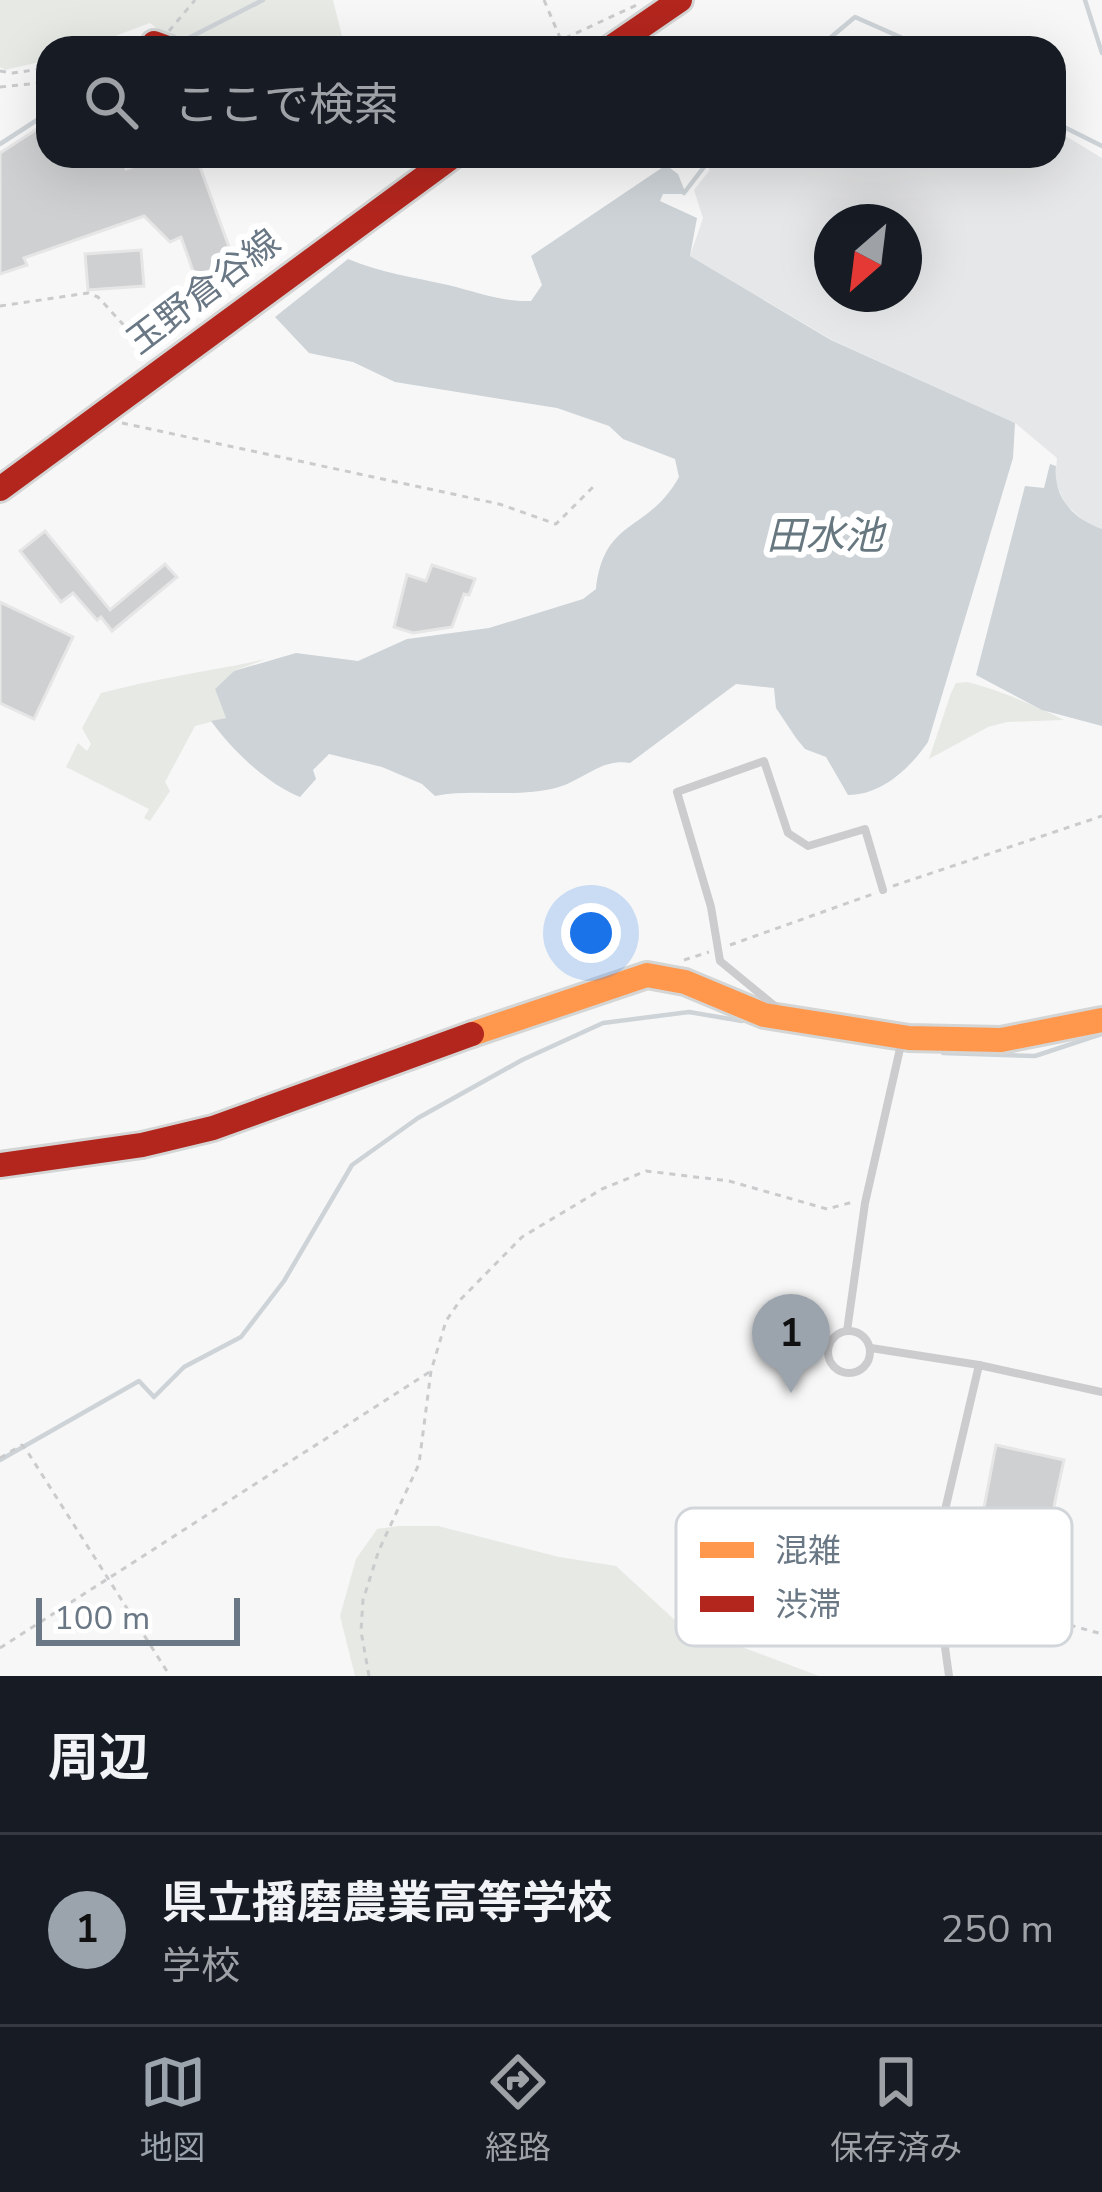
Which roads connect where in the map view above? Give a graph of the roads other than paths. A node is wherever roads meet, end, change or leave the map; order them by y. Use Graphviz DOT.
graph roads {
  1 [pos="680,0"];
  2 [pos="628,36"];
  3 [pos="437,168"];
  4 [pos="0,489"];
  5 [pos="884,890"];
  6 [pos="1102,1020"];
  7 [pos="793,1021"];
  8 [pos="902,1038"];
  9 [pos="0,1165"];
  10 [pos="847,1331"];
  11 [pos="871,1348"];
  12 [pos="979,1365"];
  13 [pos="1102,1391"];
  14 [pos="945,1508"];
  15 [pos="945,1646"];
  16 [pos="949,1676"];
  1 -- 2 [label="street"];
  3 -- 4 [label="street, 玉野倉谷線"];
  5 -- 7 [label="lane"];
  6 -- 8 [label="street"];
  7 -- 8 [label="street"];
  7 -- 9 [label="street"];
  8 -- 10 [label="lane"];
  10 -- 11 [label="lane"];
  10 -- 11 [label="lane"];
  11 -- 12 [label="lane"];
  12 -- 13 [label="lane"];
  12 -- 14 [label="lane"];
  15 -- 16 [label="lane"];
}
